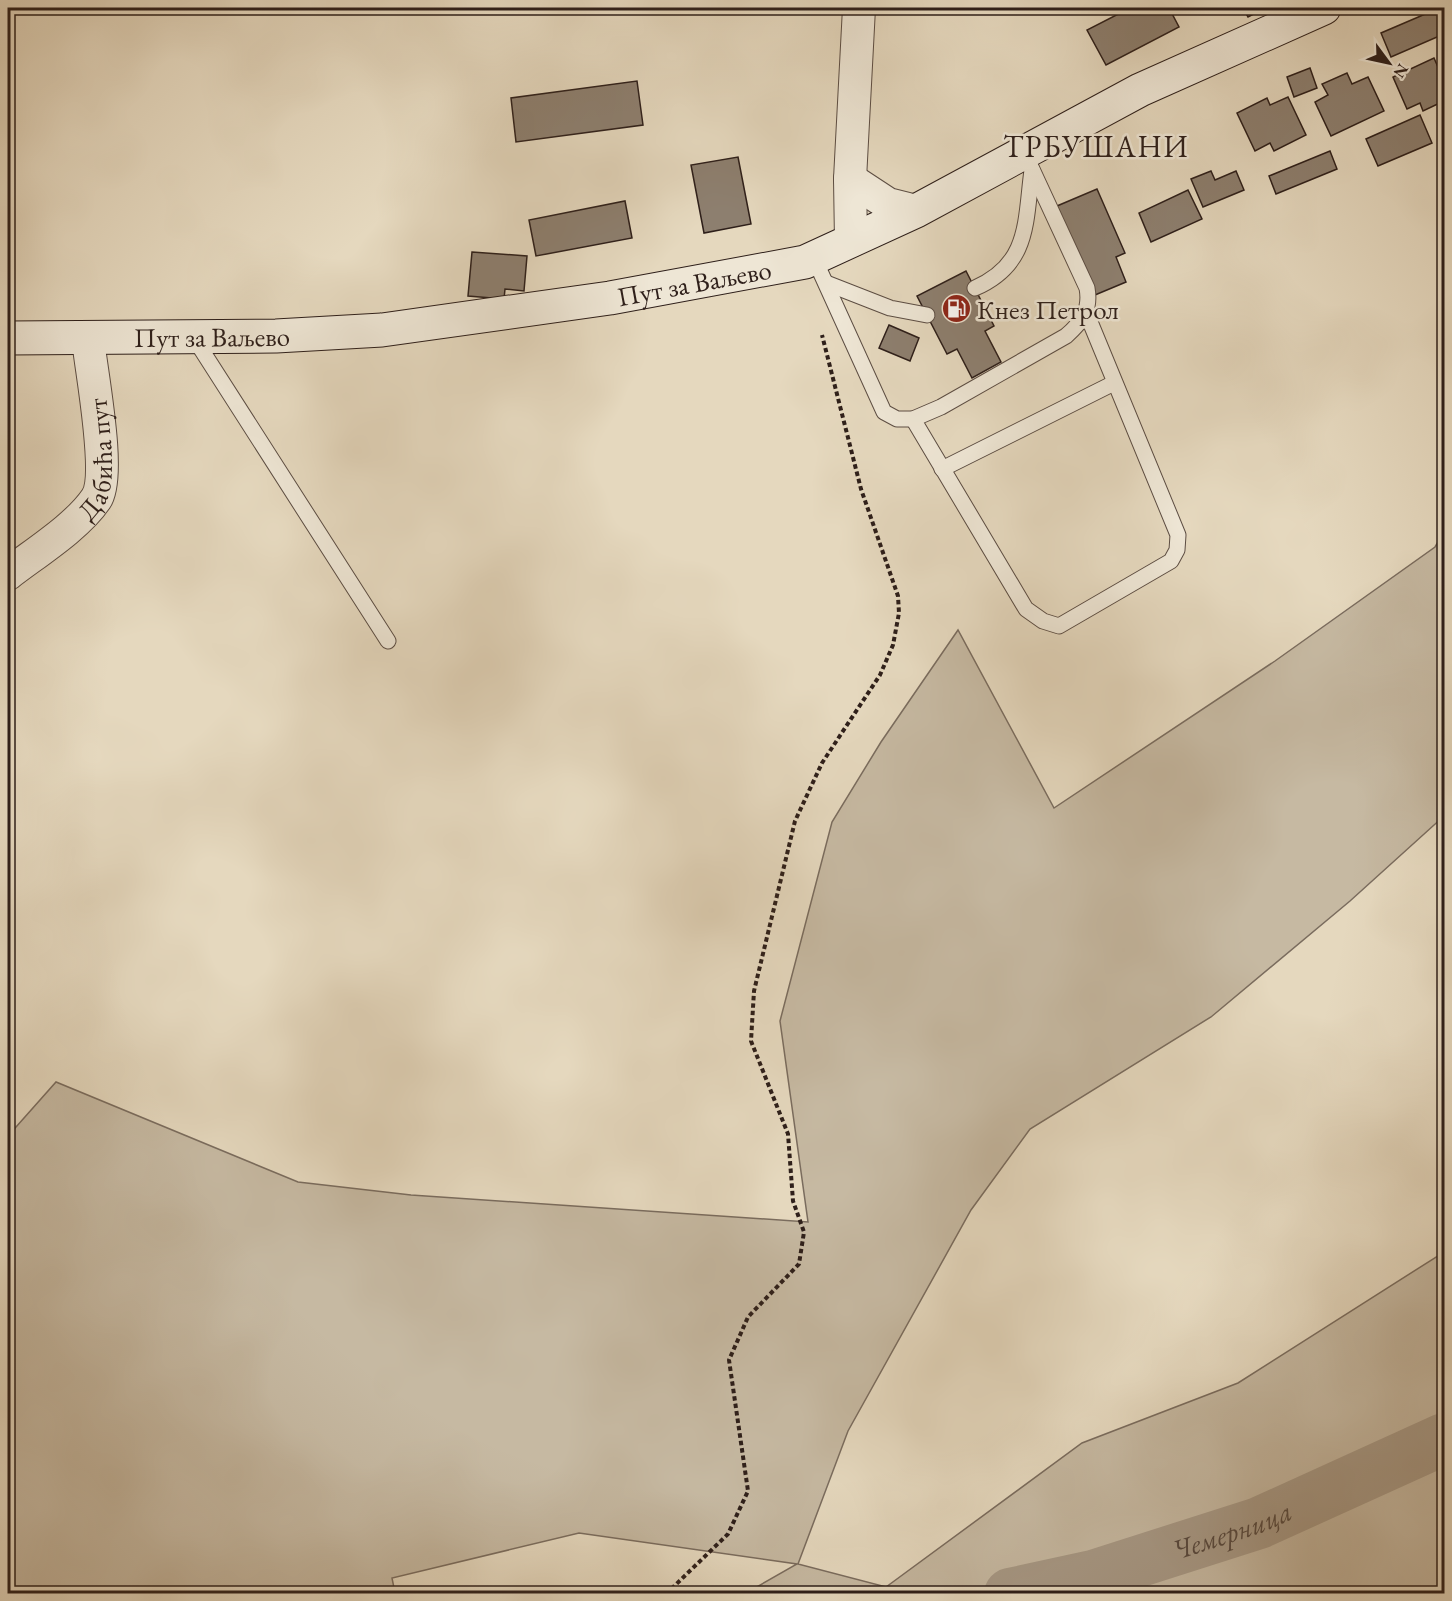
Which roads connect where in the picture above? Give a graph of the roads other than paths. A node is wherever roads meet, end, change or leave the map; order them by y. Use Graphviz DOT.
graph roads {
  1 [pos="859,8"];
  2 [pos="1324,8"];
  3 [pos="1028,161"];
  4 [pos="850,179"];
  5 [pos="916,211"];
  6 [pos="851,241"];
  7 [pos="820,271"];
  8 [pos="975,288"];
  9 [pos="1086,312"];
  10 [pos="927,315"];
  11 [pos="8,338"];
  12 [pos="194,338"];
  13 [pos="88,339"];
  14 [pos="1114,383"];
  15 [pos="914,418"];
  16 [pos="942,469"];
  17 [pos="8,574"];
  18 [pos="387,641"];
  1 -- 4 [label="street"];
  2 -- 3 [label="main road, Пут за Ваљево"];
  3 -- 5 [label="main road, Пут за Ваљево"];
  3 -- 8 [label="lane"];
  3 -- 9 [label="lane"];
  4 -- 5 [label="street"];
  4 -- 6 [label="street"];
  5 -- 6 [label="main road, Пут за Ваљево"];
  6 -- 7 [label="main road, Пут за Ваљево"];
  7 -- 10 [label="lane"];
  7 -- 12 [label="main road, Пут за Ваљево"];
  7 -- 15 [label="lane"];
  9 -- 14 [label="lane"];
  9 -- 15 [label="lane"];
  11 -- 13 [label="main road, Пут за Ваљево"];
  12 -- 13 [label="main road, Пут за Ваљево"];
  12 -- 18 [label="lane"];
  13 -- 17 [label="street, Дабића пут"];
  14 -- 16 [label="lane"];
  14 -- 16 [label="lane"];
  15 -- 16 [label="lane"];
}
